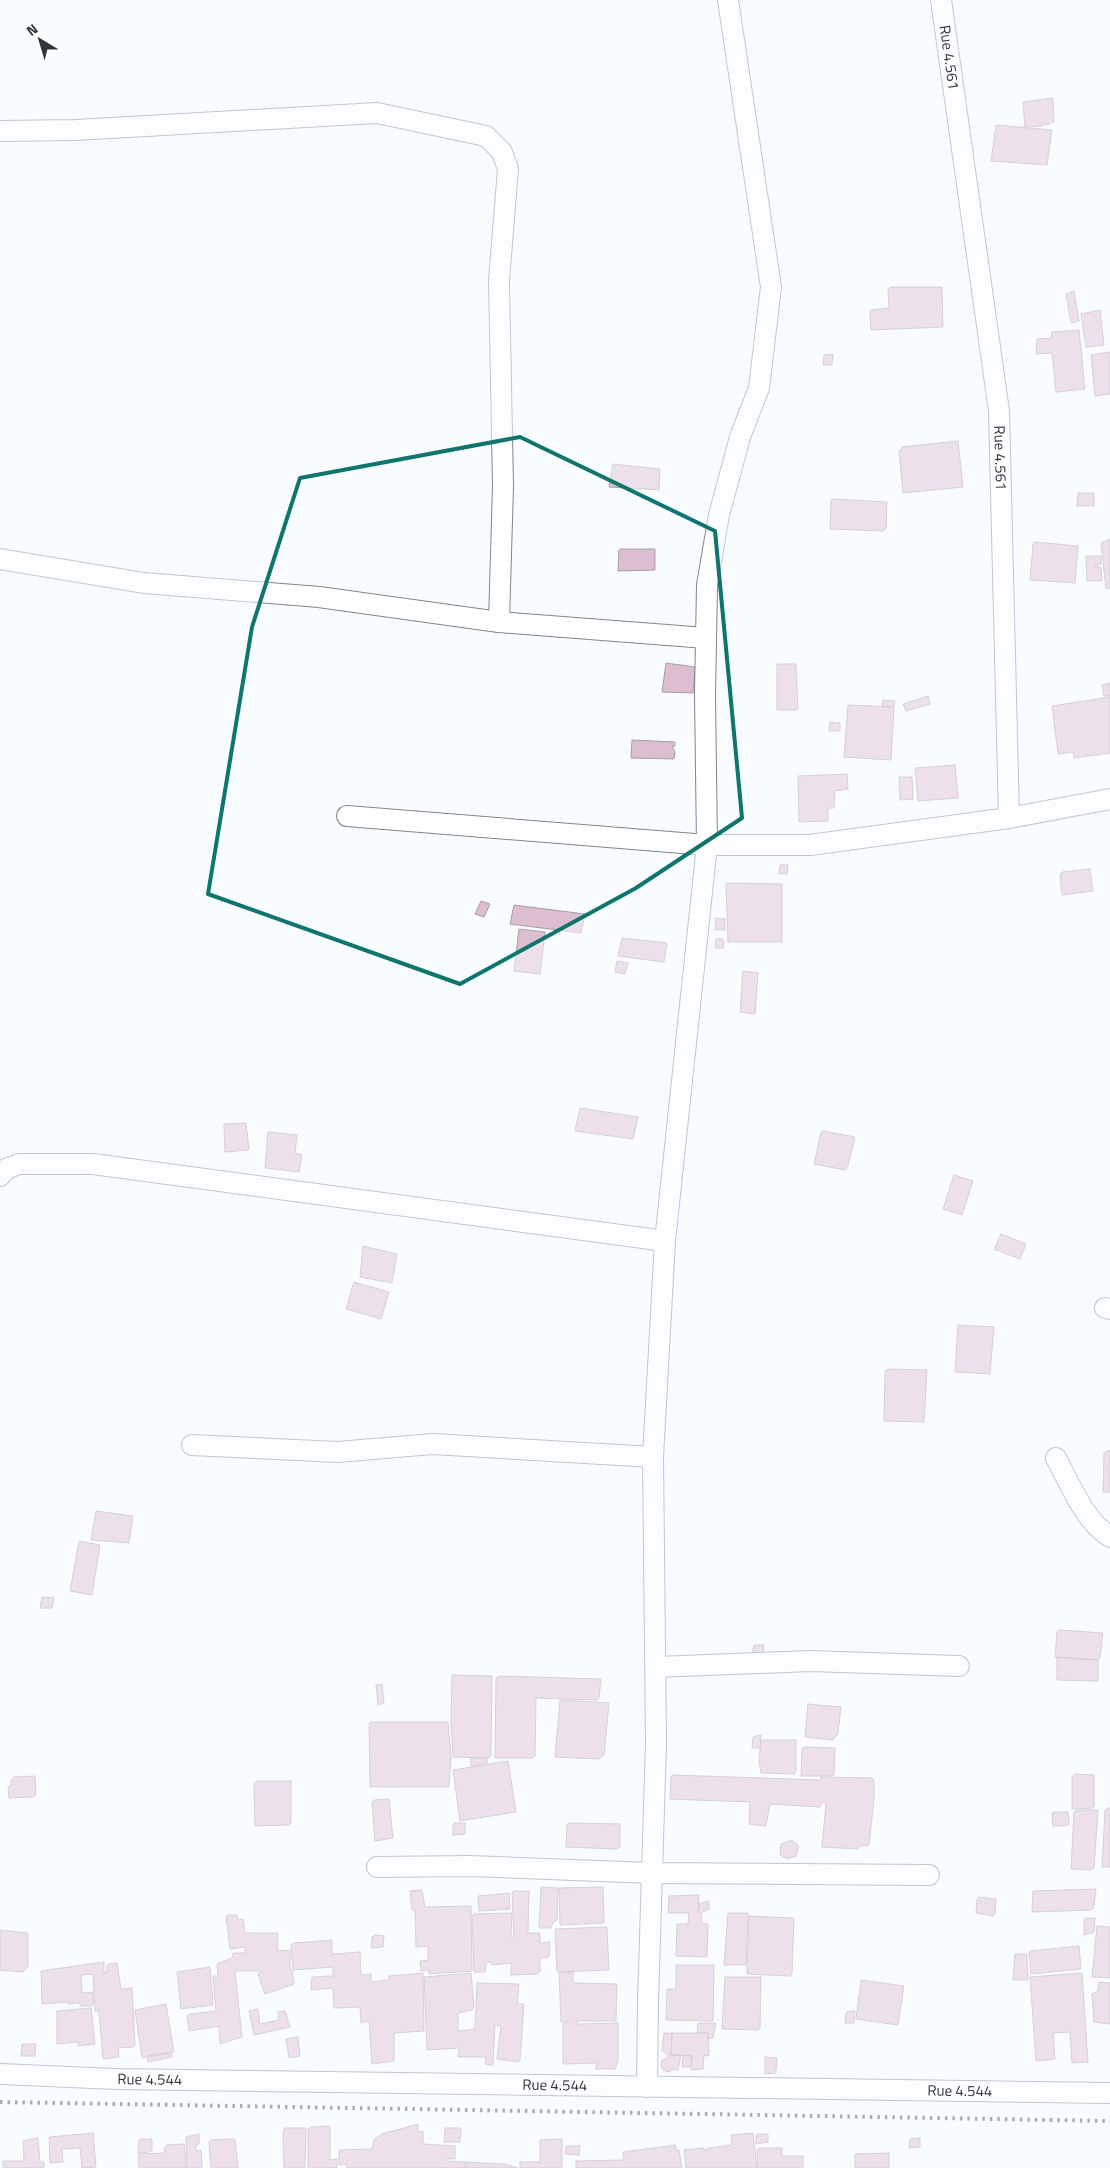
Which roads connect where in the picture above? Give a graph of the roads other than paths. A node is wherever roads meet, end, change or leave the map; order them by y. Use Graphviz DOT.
graph roads {
  1 [pos="728,0"];
  2 [pos="941,0"];
  3 [pos="0,130"];
  4 [pos="0,559"];
  5 [pos="499,622"];
  6 [pos="706,638"];
  7 [pos="1110,799"];
  8 [pos="347,816"];
  9 [pos="1009,818"];
  10 [pos="707,845"];
  11 [pos="0,1176"];
  12 [pos="665,1241"];
  13 [pos="192,1445"];
  14 [pos="653,1457"];
  15 [pos="1056,1458"];
  16 [pos="1110,1538"];
  17 [pos="959,1666"];
  18 [pos="656,1667"];
  19 [pos="377,1867"];
  20 [pos="652,1873"];
  21 [pos="929,1875"];
  22 [pos="0,2074"];
  23 [pos="648,2087"];
  24 [pos="1110,2093"];
  1 -- 6 [label="street"];
  2 -- 9 [label="street, Rue 4.561"];
  3 -- 5 [label="street"];
  4 -- 5 [label="street"];
  5 -- 6 [label="street"];
  6 -- 10 [label="street"];
  7 -- 9 [label="street"];
  8 -- 10 [label="street"];
  9 -- 10 [label="street"];
  10 -- 12 [label="street"];
  11 -- 12 [label="street"];
  12 -- 14 [label="street"];
  13 -- 14 [label="street"];
  14 -- 18 [label="street"];
  15 -- 16 [label="street"];
  17 -- 18 [label="street"];
  18 -- 20 [label="street"];
  19 -- 20 [label="street"];
  20 -- 21 [label="street"];
  20 -- 23 [label="street"];
  22 -- 23 [label="street, Rue 4.544"];
  23 -- 24 [label="street, Rue 4.544"];
}
